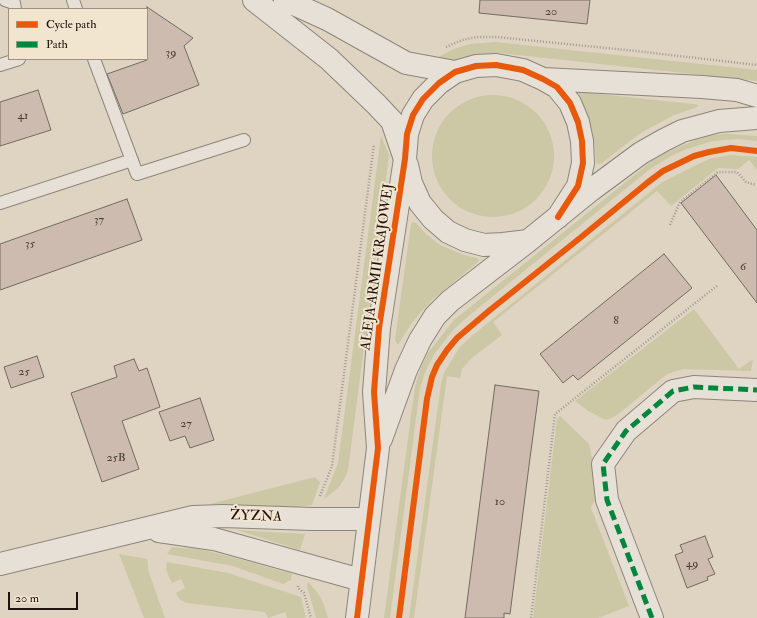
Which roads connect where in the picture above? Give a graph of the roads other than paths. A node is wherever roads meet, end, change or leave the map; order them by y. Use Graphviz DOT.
graph roads {
  1 [pos="5,0"];
  2 [pos="254,0"];
  3 [pos="285,0"];
  4 [pos="15,8"];
  5 [pos="16,60"];
  6 [pos="94,60"];
  7 [pos="0,65"];
  8 [pos="455,72"];
  9 [pos="543,79"];
  10 [pos="757,96"];
  11 [pos="757,118"];
  12 [pos="244,140"];
  13 [pos="405,159"];
  14 [pos="132,160"];
  15 [pos="0,203"];
  16 [pos="558,217"];
  17 [pos="528,241"];
  18 [pos="757,390"];
  19 [pos="378,448"];
  20 [pos="369,519"];
  21 [pos="144,529"];
  22 [pos="0,564"];
  23 [pos="361,580"];
  24 [pos="357,618"];
  25 [pos="652,618"];
  1 -- 4 [label="lane"];
  2 -- 13 [label="street"];
  3 -- 8 [label="street"];
  5 -- 7 [label="lane"];
  6 -- 14 [label="lane"];
  8 -- 9 [label="street"];
  8 -- 13 [label="street"];
  9 -- 10 [label="street"];
  9 -- 16 [label="street"];
  11 -- 16 [label="street, ALEJA ARMII KRAJOWEJ"];
  12 -- 14 [label="lane"];
  13 -- 17 [label="street"];
  13 -- 19 [label="street, ALEJA ARMII KRAJOWEJ"];
  14 -- 15 [label="lane"];
  16 -- 17 [label="street, ALEJA ARMII KRAJOWEJ"];
  17 -- 19 [label="street, ALEJA ARMII KRAJOWEJ"];
  18 -- 25 [label="street"];
  19 -- 20 [label="street, ALEJA ARMII KRAJOWEJ"];
  20 -- 21 [label="street, ŻYZNA"];
  20 -- 23 [label="street, ALEJA ARMII KRAJOWEJ"];
  21 -- 22 [label="street, ŻYZNA"];
  21 -- 23 [label="street, ŻYZNA"];
  23 -- 24 [label="street, ALEJA ARMII KRAJOWEJ"];
}
